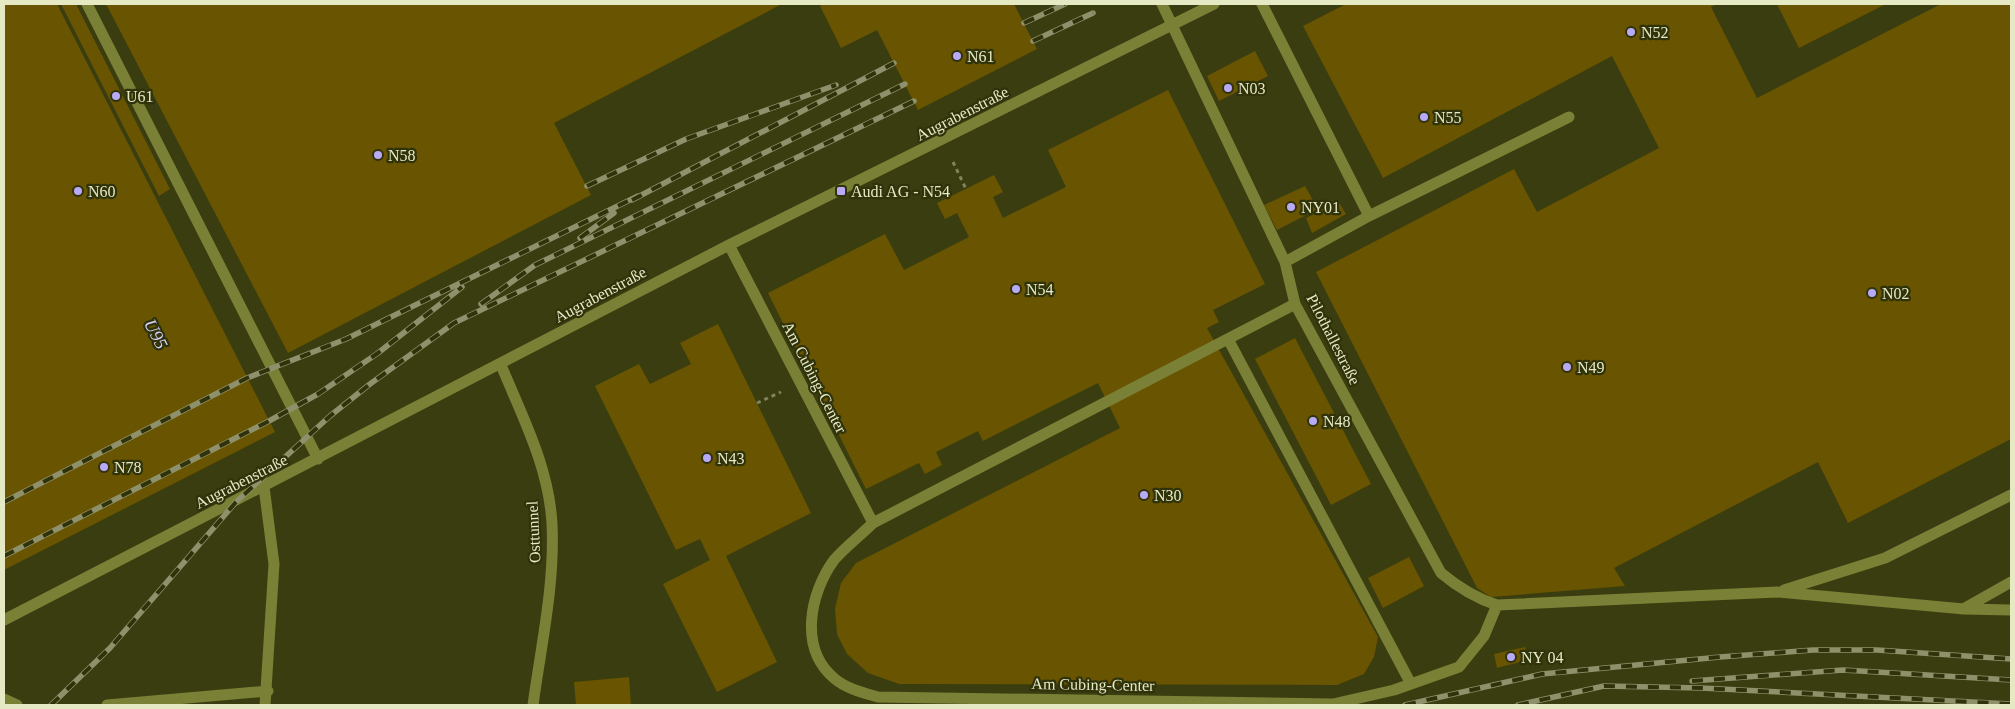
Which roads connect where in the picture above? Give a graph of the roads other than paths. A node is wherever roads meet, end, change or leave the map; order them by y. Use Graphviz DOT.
graph roads {
  1 [pos="87,4"];
  2 [pos="1162,4"];
  3 [pos="1214,4"];
  4 [pos="1262,4"];
  5 [pos="1173,26"];
  6 [pos="1569,117"];
  7 [pos="1369,216"];
  8 [pos="729,245"];
  9 [pos="1285,262"];
  10 [pos="1295,304"];
  11 [pos="1228,339"];
  12 [pos="501,365"];
  13 [pos="318,459"];
  14 [pos="264,487"];
  15 [pos="2011,495"];
  16 [pos="874,524"];
  17 [pos="2011,582"];
  18 [pos="1777,592"];
  19 [pos="1497,605"];
  20 [pos="1964,609"];
  21 [pos="2011,610"];
  22 [pos="4,620"];
  23 [pos="1411,684"];
  24 [pos="268,691"];
  25 [pos="4,699"];
  26 [pos="17,705"];
  27 [pos="107,705"];
  28 [pos="265,705"];
  29 [pos="533,705"];
  1 -- 13 [label="lane"];
  2 -- 5 [label="lane, Pilothallestraße"];
  3 -- 5 [label="lane, Augrabenstraße"];
  4 -- 7 [label="lane"];
  5 -- 8 [label="lane, Augrabenstraße"];
  5 -- 9 [label="lane, Pilothallestraße"];
  6 -- 7 [label="lane"];
  7 -- 9 [label="lane"];
  8 -- 12 [label="lane, Augrabenstraße"];
  8 -- 16 [label="lane, Am Cubing-Center"];
  9 -- 10 [label="lane, Pilothallestraße"];
  10 -- 11 [label="lane, Am Cubing-Center"];
  10 -- 19 [label="lane, Pilothallestraße"];
  11 -- 16 [label="lane, Am Cubing-Center"];
  11 -- 23 [label="lane"];
  12 -- 13 [label="lane, Augrabenstraße"];
  12 -- 29 [label="lane, Osttunnel"];
  13 -- 14 [label="lane, Augrabenstraße"];
  14 -- 22 [label="lane, Augrabenstraße"];
  14 -- 24 [label="lane"];
  15 -- 18 [label="lane"];
  16 -- 23 [label="lane, Am Cubing-Center"];
  17 -- 20 [label="lane"];
  18 -- 19 [label="lane"];
  18 -- 20 [label="lane"];
  19 -- 23 [label="lane, Am Cubing-Center"];
  20 -- 21 [label="lane"];
  24 -- 27 [label="lane"];
  24 -- 28 [label="lane"];
  25 -- 26 [label="lane"];
}
